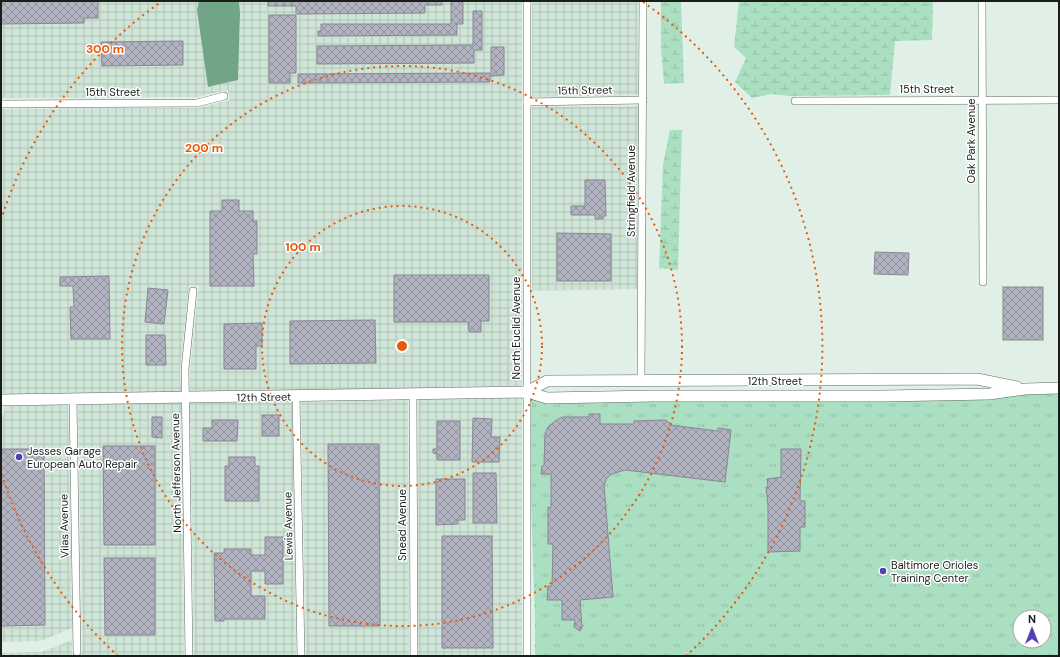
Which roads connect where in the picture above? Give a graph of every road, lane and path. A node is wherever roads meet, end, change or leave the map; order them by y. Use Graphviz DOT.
graph roads {
  1 [pos="527,1"];
  2 [pos="643,1"];
  3 [pos="982,1"];
  4 [pos="224,96"];
  5 [pos="643,100"];
  6 [pos="982,100"];
  7 [pos="1059,100"];
  8 [pos="795,101"];
  9 [pos="527,102"];
  10 [pos="1,104"];
  11 [pos="983,282"];
  12 [pos="193,291"];
  13 [pos="642,381"];
  14 [pos="1059,388"];
  15 [pos="1025,389"];
  16 [pos="526,392"];
  17 [pos="413,395"];
  18 [pos="296,396"];
  19 [pos="186,398"];
  20 [pos="1,400"];
  21 [pos="73,400"];
  22 [pos="77,652"];
  23 [pos="414,655"];
  24 [pos="189,656"];
  25 [pos="301,656"];
  26 [pos="526,656"];
  1 -- 9 [label="street, North Euclid Avenue"];
  2 -- 5 [label="street, Stringfield Avenue"];
  3 -- 6 [label="street, Oak Park Avenue"];
  4 -- 10 [label="street, 15th Street"];
  5 -- 9 [label="street, 15th Street"];
  5 -- 13 [label="street, Stringfield Avenue"];
  6 -- 7 [label="street, 15th Street"];
  6 -- 8 [label="street, 15th Street"];
  6 -- 11 [label="street, Oak Park Avenue"];
  9 -- 16 [label="street, North Euclid Avenue"];
  12 -- 19 [label="street, North Jefferson Avenue"];
  13 -- 15 [label="street, 12th Street"];
  13 -- 16 [label="street, 12th Street"];
  14 -- 15 [label="street, 12th Street"];
  15 -- 16 [label="street, 12th Street"];
  16 -- 17 [label="street, 12th Street"];
  16 -- 26 [label="street, North Euclid Avenue"];
  17 -- 18 [label="street, 12th Street"];
  17 -- 23 [label="street, Snead Avenue"];
  18 -- 19 [label="street, 12th Street"];
  18 -- 25 [label="street, Lewis Avenue"];
  19 -- 21 [label="street, 12th Street"];
  19 -- 24 [label="street, North Jefferson Avenue"];
  20 -- 21 [label="street, 12th Street"];
  21 -- 22 [label="street, Vilas Avenue"];
}
